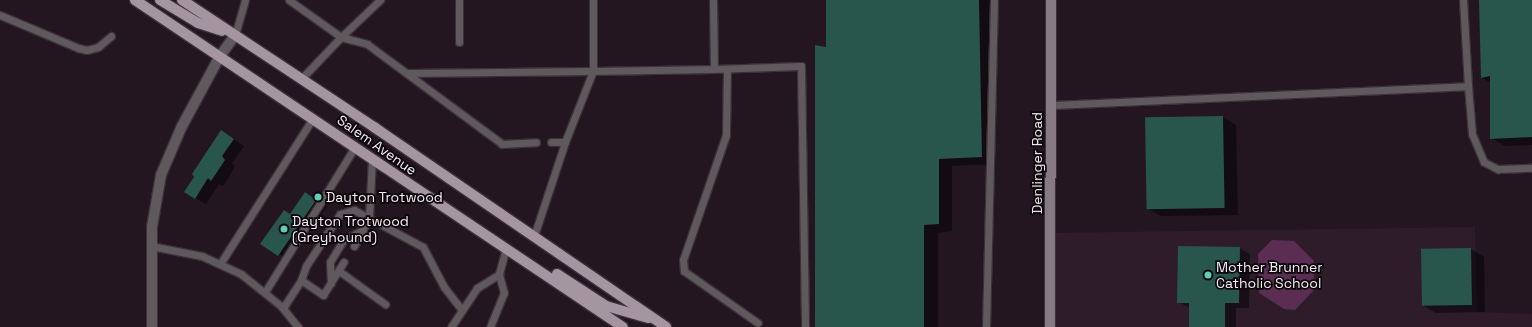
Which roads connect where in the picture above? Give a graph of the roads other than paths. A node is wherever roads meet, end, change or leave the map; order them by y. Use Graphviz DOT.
graph roads {
  1 [pos="135,0"];
  2 [pos="160,0"];
  3 [pos="182,0"];
  4 [pos="245,0"];
  5 [pos="289,0"];
  6 [pos="380,0"];
  7 [pos="459,0"];
  8 [pos="593,0"];
  9 [pos="713,0"];
  10 [pos="994,0"];
  11 [pos="1051,0"];
  12 [pos="1463,0"];
  13 [pos="0,15"];
  14 [pos="235,35"];
  15 [pos="111,36"];
  16 [pos="340,37"];
  17 [pos="459,42"];
  18 [pos="220,56"];
  19 [pos="714,69"];
  20 [pos="727,69"];
  21 [pos="593,71"];
  22 [pos="408,73"];
  23 [pos="301,79"];
  24 [pos="1468,86"];
  25 [pos="1051,105"];
  26 [pos="313,118"];
  27 [pos="536,142"];
  28 [pos="551,142"];
  29 [pos="565,142"];
  30 [pos="355,147"];
  31 [pos="372,159"];
  32 [pos="1532,168"];
  33 [pos="369,218"];
  34 [pos="363,230"];
  35 [pos="534,236"];
  36 [pos="151,246"];
  37 [pos="354,246"];
  38 [pos="506,248"];
  39 [pos="344,262"];
  40 [pos="220,264"];
  41 [pos="340,271"];
  42 [pos="499,274"];
  43 [pos="301,280"];
  44 [pos="331,283"];
  45 [pos="265,292"];
  46 [pos="385,304"];
  47 [pos="283,308"];
  48 [pos="462,310"];
  49 [pos="656,320"];
  50 [pos="758,323"];
  51 [pos="152,327"];
  52 [pos="298,327"];
  53 [pos="451,327"];
  54 [pos="490,327"];
  55 [pos="623,327"];
  56 [pos="666,327"];
  57 [pos="806,327"];
  58 [pos="986,327"];
  59 [pos="1050,327"];
  1 -- 18 [label="main road, Salem Avenue"];
  2 -- 14 [label="main road"];
  3 -- 14 [label="main road, Salem Avenue"];
  4 -- 14 [label="lane"];
  5 -- 16 [label="lane"];
  6 -- 16 [label="lane"];
  7 -- 17 [label="lane"];
  8 -- 21 [label="lane"];
  9 -- 19 [label="lane"];
  10 -- 58 [label="lane"];
  11 -- 25 [label="street, Denlinger Road"];
  12 -- 24 [label="lane"];
  13 -- 15 [label="lane"];
  14 -- 18 [label="street"];
  14 -- 23 [label="main road, Salem Avenue"];
  16 -- 22 [label="lane"];
  16 -- 23 [label="lane"];
  18 -- 26 [label="main road, Salem Avenue"];
  18 -- 36 [label="street"];
  19 -- 20 [label="lane"];
  19 -- 21 [label="lane"];
  20 -- 50 [label="lane"];
  20 -- 57 [label="lane"];
  21 -- 22 [label="lane"];
  21 -- 29 [label="lane"];
  22 -- 27 [label="lane"];
  23 -- 35 [label="main road, Salem Avenue"];
  24 -- 25 [label="lane"];
  24 -- 32 [label="lane"];
  25 -- 59 [label="street, Denlinger Road"];
  26 -- 30 [label="main road, Salem Avenue"];
  26 -- 40 [label="lane"];
  28 -- 29 [label="lane"];
  29 -- 35 [label="lane"];
  30 -- 31 [label="main road, Salem Avenue"];
  30 -- 45 [label="lane"];
  31 -- 33 [label="lane"];
  31 -- 38 [label="main road, Salem Avenue"];
  33 -- 34 [label="lane"];
  33 -- 43 [label="lane"];
  33 -- 48 [label="lane"];
  34 -- 37 [label="lane"];
  34 -- 44 [label="lane"];
  35 -- 49 [label="main road, Salem Avenue"];
  36 -- 40 [label="lane"];
  36 -- 51 [label="street"];
  38 -- 42 [label="lane"];
  38 -- 49 [label="main road"];
  38 -- 55 [label="main road, Salem Avenue"];
  39 -- 41 [label="lane"];
  40 -- 45 [label="lane"];
  41 -- 44 [label="lane"];
  41 -- 46 [label="lane"];
  42 -- 48 [label="lane"];
  42 -- 54 [label="lane"];
  43 -- 44 [label="lane"];
  43 -- 47 [label="lane"];
  45 -- 47 [label="lane"];
  47 -- 52 [label="lane"];
  48 -- 53 [label="lane"];
  49 -- 56 [label="main road, Salem Avenue"];
}
